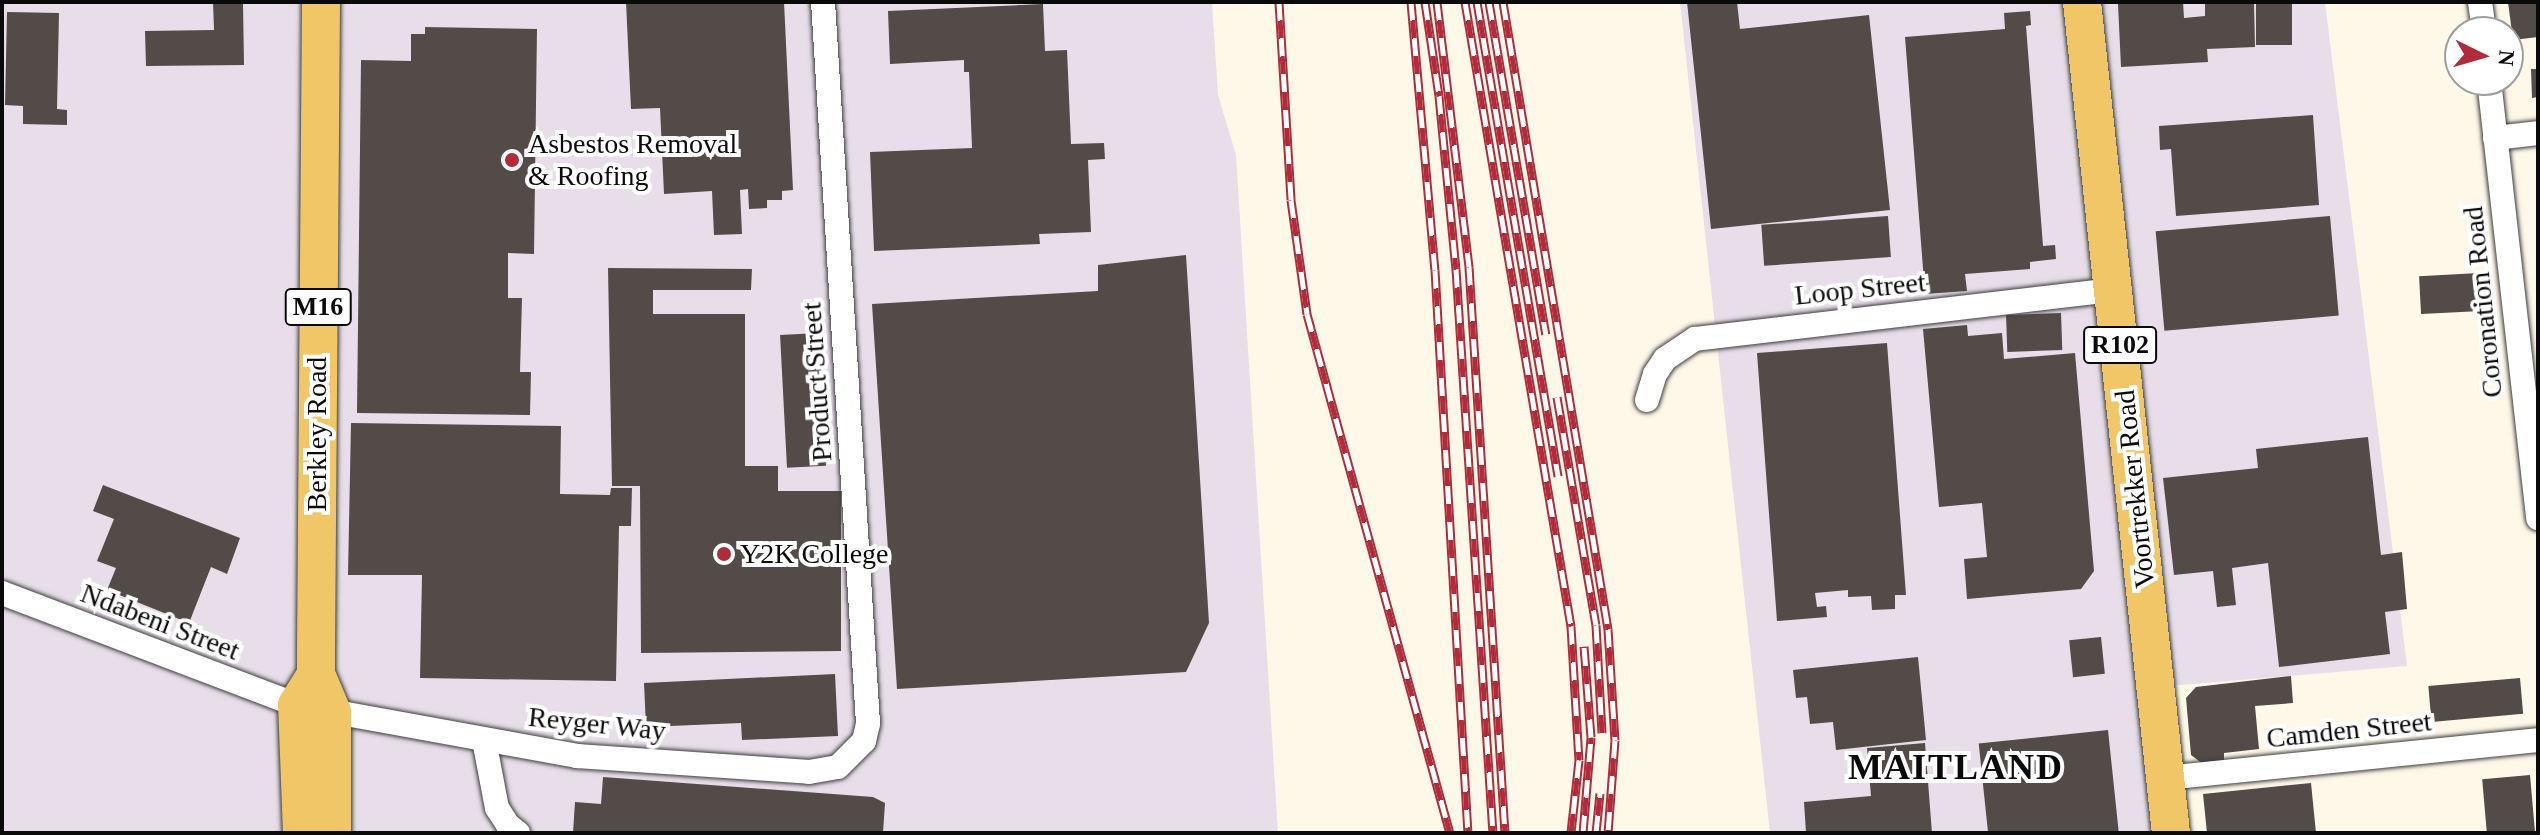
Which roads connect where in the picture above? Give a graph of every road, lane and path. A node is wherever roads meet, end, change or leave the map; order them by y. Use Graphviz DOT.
graph roads {
  1 [pos="321,2"];
  2 [pos="823,2"];
  3 [pos="2082,2"];
  4 [pos="2491,96"];
  5 [pos="2538,133"];
  6 [pos="2495,138"];
  7 [pos="2114,290"];
  8 [pos="2528,337"];
  9 [pos="1647,400"];
  10 [pos="2538,518"];
  11 [pos="2,593"];
  12 [pos="315,697"];
  13 [pos="484,740"];
  14 [pos="2538,740"];
  15 [pos="854,754"];
  16 [pos="2165,778"];
  17 [pos="302,833"];
  18 [pos="332,833"];
  19 [pos="518,833"];
  20 [pos="2171,833"];
  1 -- 12 [label="main road, Berkley Road / M16"];
  2 -- 15 [label="street, Product Street"];
  3 -- 7 [label="main road, Voortrekker Road / R102"];
  4 -- 6 [label="street, Coronation Road"];
  5 -- 6 [label="street"];
  6 -- 8 [label="street, Coronation Road"];
  7 -- 9 [label="street, Loop Street"];
  7 -- 16 [label="main road, Voortrekker Road / R102"];
  8 -- 10 [label="street, Coronation Road"];
  11 -- 12 [label="street, Ndabeni Street"];
  12 -- 13 [label="street, Reyger Way"];
  12 -- 17 [label="main road, Berkley Road / M16"];
  12 -- 18 [label="main road, Berkley Road / M16"];
  13 -- 15 [label="street, Reyger Way"];
  13 -- 19 [label="street"];
  14 -- 16 [label="street, Camden Street"];
  16 -- 20 [label="main road, Voortrekker Road / R102"];
}
